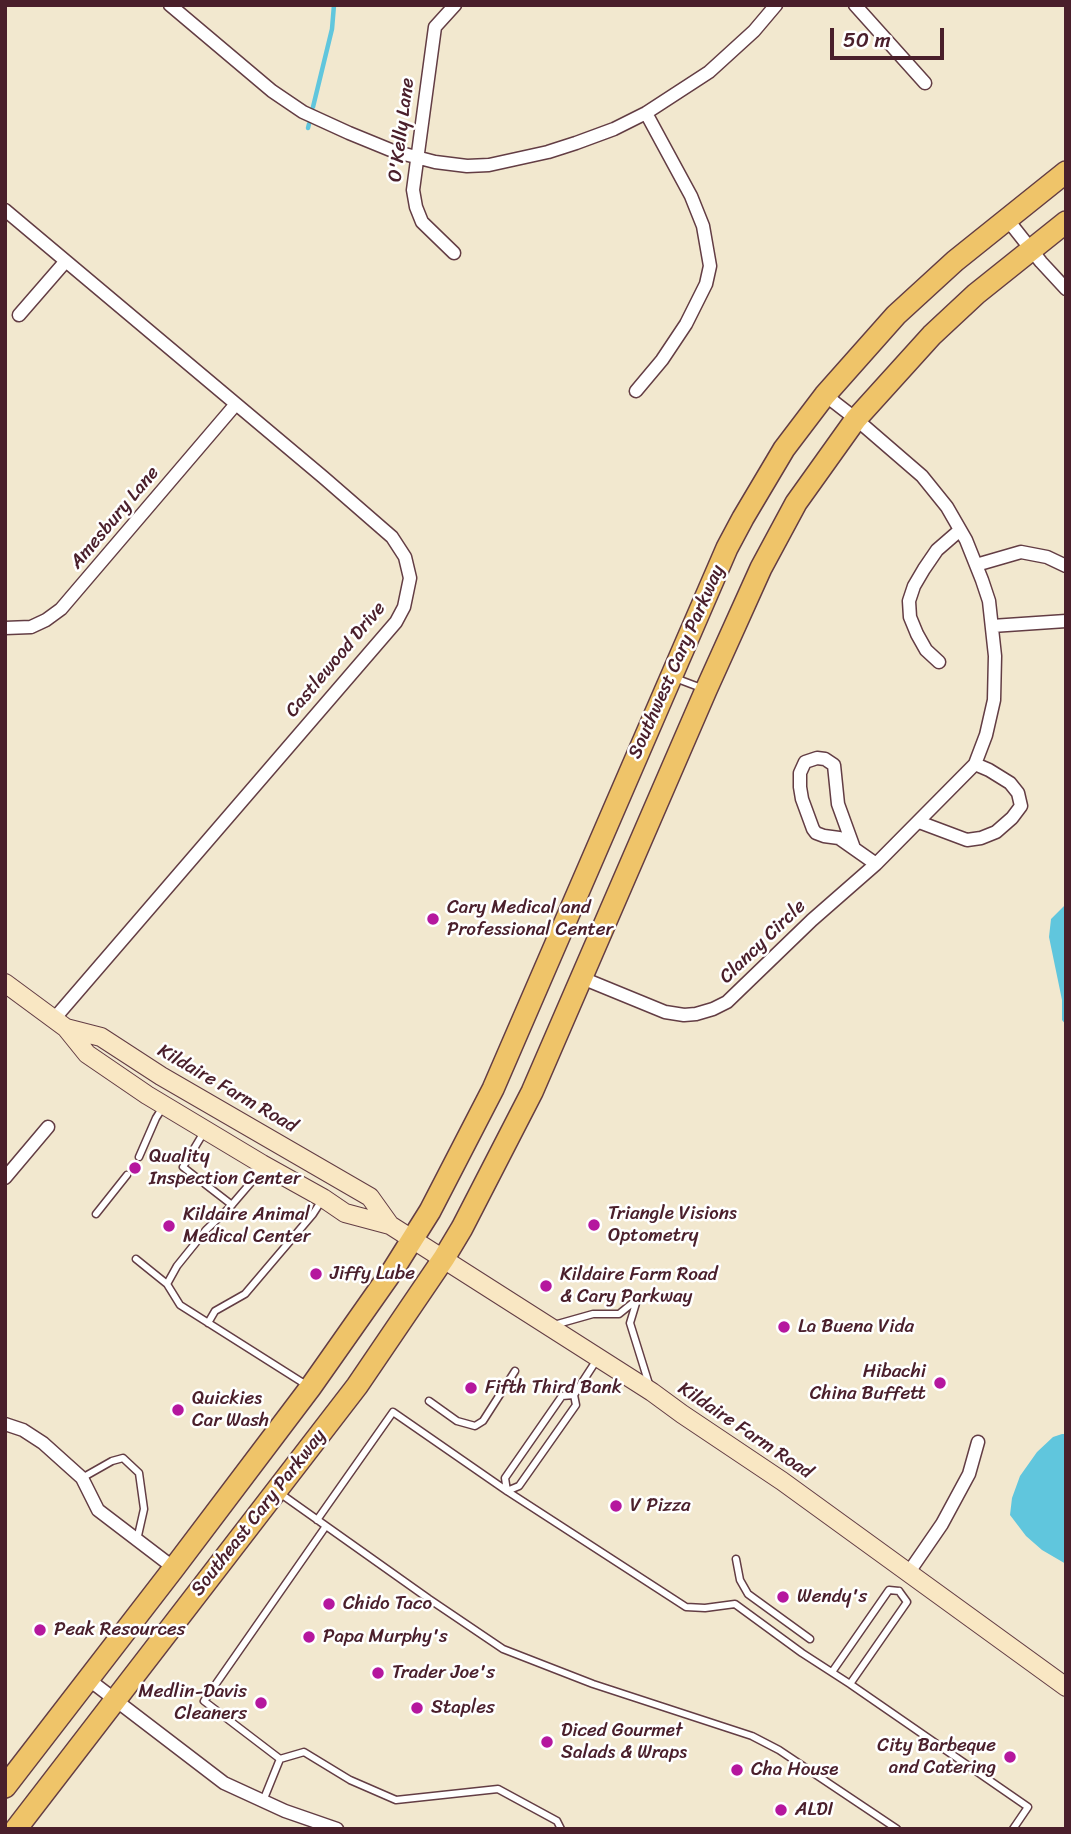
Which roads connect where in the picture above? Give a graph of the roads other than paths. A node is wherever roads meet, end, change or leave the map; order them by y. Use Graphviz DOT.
graph roads {
  1 [pos="170,5"];
  2 [pos="455,5"];
  3 [pos="776,5"];
  4 [pos="855,5"];
  5 [pos="925,83"];
  6 [pos="646,113"];
  7 [pos="418,156"];
  8 [pos="1066,172"];
  9 [pos="5,210"];
  10 [pos="1007,219"];
  11 [pos="1066,222"];
  12 [pos="1031,249"];
  13 [pos="454,253"];
  14 [pos="65,262"];
  15 [pos="1066,289"];
  16 [pos="19,315"];
  17 [pos="636,391"];
  18 [pos="825,395"];
  19 [pos="236,404"];
  20 [pos="856,419"];
  21 [pos="960,530"];
  22 [pos="976,565"];
  23 [pos="1066,566"];
  24 [pos="1066,621"];
  25 [pos="992,626"];
  26 [pos="5,628"];
  27 [pos="939,662"];
  28 [pos="671,676"];
  29 [pos="706,690"];
  30 [pos="975,764"];
  31 [pos="919,822"];
  32 [pos="854,848"];
  33 [pos="876,864"];
  34 [pos="582,978"];
  35 [pos="5,983"];
  36 [pos="60,1024"];
  37 [pos="164,1105"];
  38 [pos="48,1127"];
  39 [pos="205,1130"];
  40 [pos="139,1157"];
  41 [pos="262,1164"];
  42 [pos="127,1175"];
  43 [pos="5,1178"];
  44 [pos="323,1198"];
  45 [pos="232,1205"];
  46 [pos="96,1214"];
  47 [pos="390,1225"];
  48 [pos="413,1240"];
  49 [pos="444,1258"];
  50 [pos="136,1259"];
  51 [pos="167,1284"];
  52 [pos="208,1323"];
  53 [pos="549,1327"];
  54 [pos="598,1358"];
  55 [pos="515,1371"];
  56 [pos="310,1388"];
  57 [pos="652,1392"];
  58 [pos="573,1395"];
  59 [pos="429,1401"];
  60 [pos="5,1424"];
  61 [pos="978,1442"];
  62 [pos="82,1478"];
  63 [pos="277,1490"];
  64 [pos="507,1491"];
  65 [pos="317,1520"];
  66 [pos="326,1526"];
  67 [pos="137,1540"];
  68 [pos="736,1559"];
  69 [pos="174,1568"];
  70 [pos="909,1572"];
  71 [pos="899,1591"];
  72 [pos="810,1639"];
  73 [pos="832,1672"];
  74 [pos="88,1679"];
  75 [pos="850,1684"];
  76 [pos="1066,1686"];
  77 [pos="116,1700"];
  78 [pos="280,1759"];
  79 [pos="5,1787"];
  80 [pos="263,1801"];
  81 [pos="333,1828"];
  82 [pos="16,1829"];
  83 [pos="561,1829"];
  84 [pos="897,1829"];
  85 [pos="1013,1829"];
  1 -- 7 [label="street"];
  2 -- 7 [label="street, O'Kelly Lane"];
  3 -- 6 [label="street"];
  4 -- 5 [label="street"];
  6 -- 7 [label="street"];
  6 -- 17 [label="street"];
  7 -- 13 [label="street, O'Kelly Lane"];
  8 -- 10 [label="main road, Southwest Cary Parkway"];
  9 -- 14 [label="street, Castlewood Drive"];
  10 -- 12 [label="street"];
  10 -- 18 [label="main road, Southwest Cary Parkway"];
  11 -- 12 [label="main road, Southwest Cary Parkway"];
  12 -- 15 [label="street"];
  12 -- 20 [label="main road, Southwest Cary Parkway"];
  14 -- 16 [label="street"];
  14 -- 19 [label="street, Castlewood Drive"];
  18 -- 20 [label="street, Clancy Circle"];
  18 -- 28 [label="main road, Southwest Cary Parkway"];
  19 -- 26 [label="street, Amesbury Lane"];
  19 -- 36 [label="street, Castlewood Drive"];
  20 -- 21 [label="street, Clancy Circle"];
  20 -- 29 [label="main road, Southwest Cary Parkway"];
  21 -- 22 [label="street, Clancy Circle"];
  21 -- 27 [label="street"];
  22 -- 23 [label="street"];
  22 -- 25 [label="street, Clancy Circle"];
  24 -- 25 [label="street"];
  25 -- 30 [label="street, Clancy Circle"];
  28 -- 29 [label="lane"];
  28 -- 48 [label="main road, Southwest Cary Parkway"];
  29 -- 34 [label="main road, Southwest Cary Parkway"];
  30 -- 31 [label="street, Clancy Circle"];
  30 -- 31 [label="street"];
  31 -- 33 [label="street, Clancy Circle"];
  32 -- 32 [label="street"];
  32 -- 33 [label="street"];
  33 -- 34 [label="street, Clancy Circle"];
  34 -- 49 [label="main road, Southwest Cary Parkway"];
  35 -- 36 [label="main road, Kildaire Farm Road"];
  36 -- 37 [label="main road, Kildaire Farm Road"];
  36 -- 47 [label="main road, Kildaire Farm Road"];
  37 -- 39 [label="main road, Kildaire Farm Road"];
  37 -- 40 [label="lane"];
  38 -- 43 [label="street"];
  39 -- 41 [label="main road, Kildaire Farm Road"];
  39 -- 45 [label="lane"];
  41 -- 44 [label="main road, Kildaire Farm Road"];
  41 -- 45 [label="lane"];
  42 -- 46 [label="lane"];
  44 -- 47 [label="main road, Kildaire Farm Road"];
  44 -- 52 [label="lane"];
  45 -- 51 [label="lane"];
  47 -- 48 [label="main road, Kildaire Farm Road"];
  48 -- 49 [label="main road, Kildaire Farm Road"];
  48 -- 56 [label="main road, Southeast Cary Parkway"];
  49 -- 53 [label="main road, Kildaire Farm Road"];
  49 -- 63 [label="main road, Southeast Cary Parkway"];
  50 -- 51 [label="lane"];
  51 -- 52 [label="lane"];
  52 -- 56 [label="lane"];
  53 -- 54 [label="main road, Kildaire Farm Road"];
  53 -- 57 [label="lane"];
  54 -- 57 [label="main road, Kildaire Farm Road"];
  54 -- 58 [label="lane"];
  55 -- 59 [label="lane"];
  56 -- 69 [label="main road, Southeast Cary Parkway"];
  57 -- 70 [label="main road, Kildaire Farm Road"];
  58 -- 64 [label="lane"];
  58 -- 64 [label="lane"];
  60 -- 62 [label="street"];
  61 -- 70 [label="street"];
  62 -- 67 [label="street"];
  62 -- 67 [label="lane"];
  63 -- 65 [label="lane"];
  63 -- 77 [label="main road, Southeast Cary Parkway"];
  64 -- 65 [label="lane"];
  64 -- 73 [label="lane"];
  65 -- 66 [label="lane"];
  66 -- 78 [label="lane"];
  66 -- 84 [label="lane"];
  67 -- 69 [label="street"];
  68 -- 72 [label="lane"];
  69 -- 74 [label="main road, Southeast Cary Parkway"];
  70 -- 71 [label="lane"];
  70 -- 76 [label="main road, Kildaire Farm Road"];
  71 -- 73 [label="lane"];
  71 -- 75 [label="lane"];
  73 -- 75 [label="lane"];
  74 -- 77 [label="street"];
  74 -- 79 [label="main road, Southeast Cary Parkway"];
  75 -- 85 [label="lane"];
  77 -- 80 [label="street"];
  77 -- 82 [label="main road, Southeast Cary Parkway"];
  78 -- 80 [label="lane"];
  78 -- 83 [label="lane"];
  80 -- 81 [label="street"];
}
